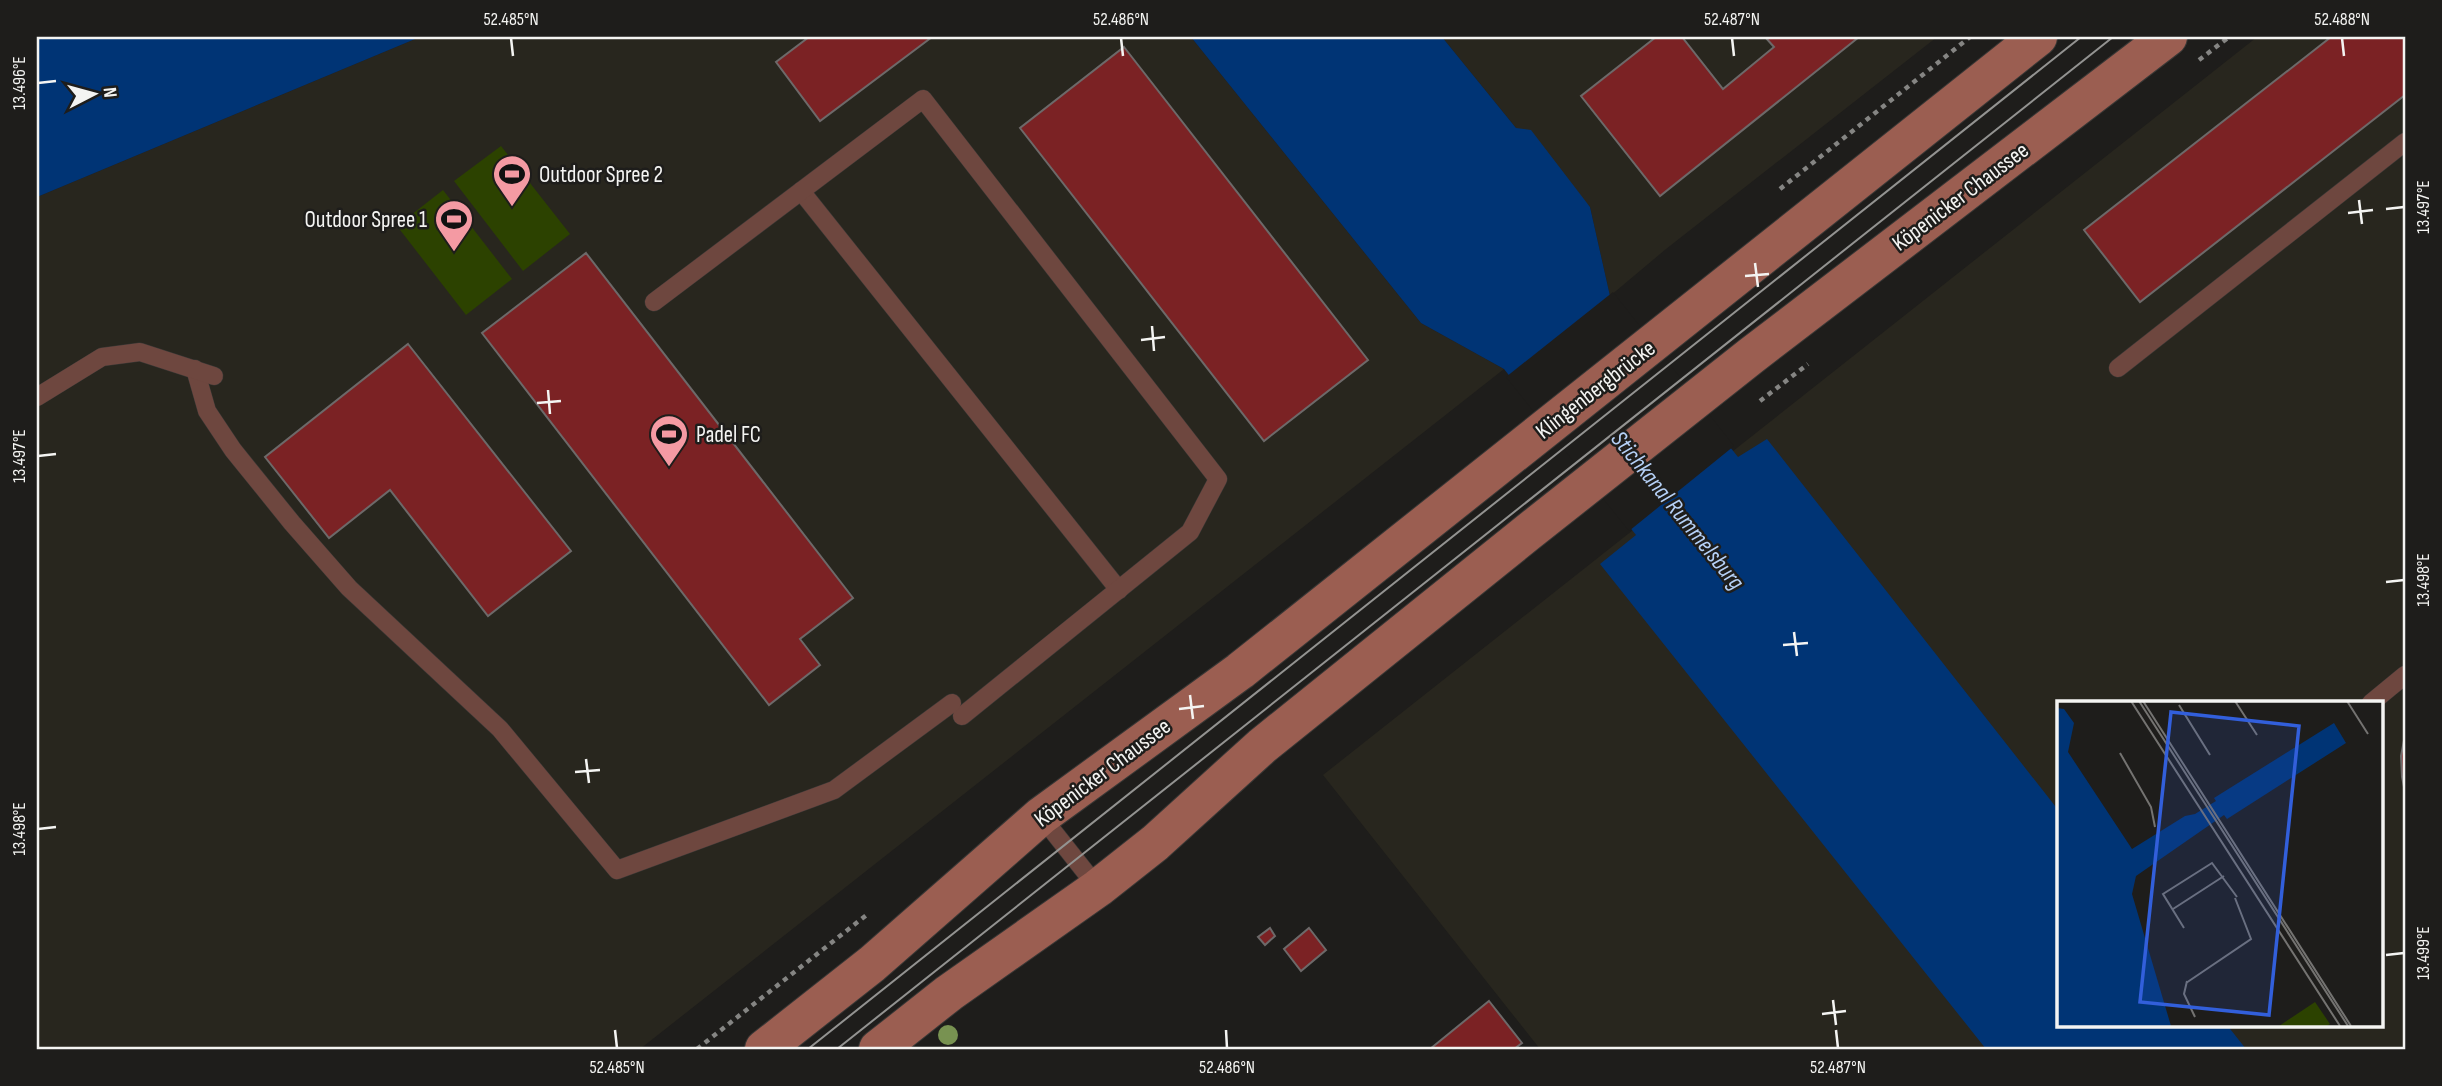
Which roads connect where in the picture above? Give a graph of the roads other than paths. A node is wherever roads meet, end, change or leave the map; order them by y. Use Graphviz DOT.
graph roads {
  1 [pos="2038,37"];
  2 [pos="2168,37"];
  3 [pos="2405,142"];
  4 [pos="801,191"];
  5 [pos="654,302"];
  6 [pos="2118,368"];
  7 [pos="195,369"];
  8 [pos="214,376"];
  9 [pos="37,397"];
  10 [pos="1483,478"];
  11 [pos="1119,590"];
  12 [pos="2405,675"];
  13 [pos="2373,701"];
  14 [pos="1041,816"];
  15 [pos="1098,888"];
  16 [pos="764,1049"];
  17 [pos="877,1049"];
  1 -- 10 [label="main road, Klingenbergbrücke"];
  2 -- 15 [label="main road, Köpenicker Chaussee"];
  3 -- 6 [label="lane"];
  4 -- 5 [label="lane"];
  4 -- 11 [label="lane"];
  4 -- 11 [label="lane"];
  7 -- 8 [label="lane"];
  7 -- 9 [label="lane"];
  7 -- 11 [label="lane"];
  10 -- 14 [label="main road, Köpenicker Chaussee"];
  12 -- 13 [label="lane"];
  14 -- 15 [label="lane"];
  14 -- 16 [label="main road, Köpenicker Chaussee"];
  15 -- 17 [label="main road"];
}
